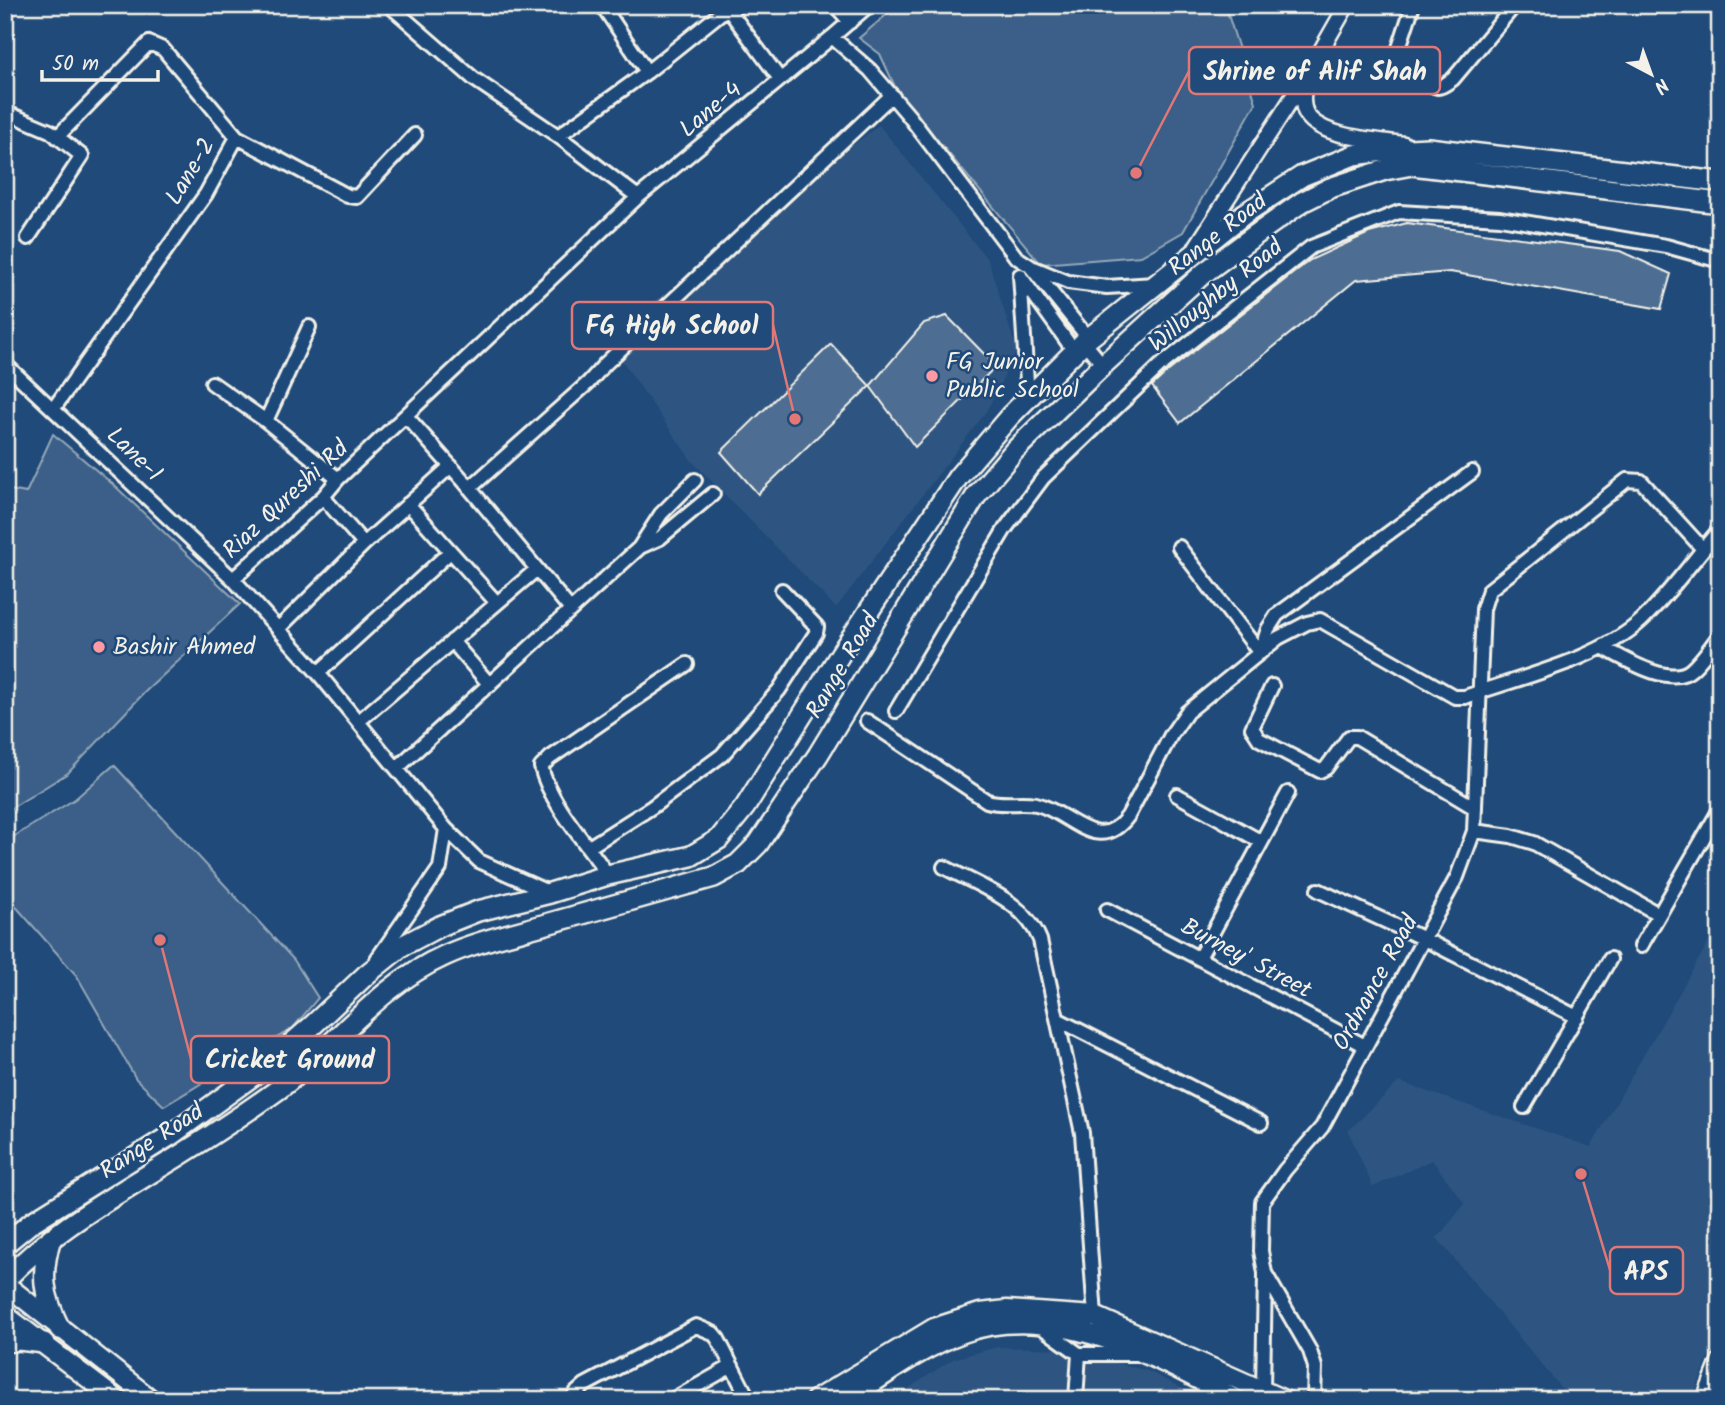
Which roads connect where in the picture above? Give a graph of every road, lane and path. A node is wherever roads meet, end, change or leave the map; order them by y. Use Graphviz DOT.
graph roads {
  1 [pos="389,5"];
  2 [pos="602,5"];
  3 [pos="835,5"];
  4 [pos="869,5"];
  5 [pos="1347,5"];
  6 [pos="1413,5"];
  7 [pos="1515,5"];
  8 [pos="726,7"];
  9 [pos="850,22"];
  10 [pos="832,37"];
  11 [pos="647,72"];
  12 [pos="1307,75"];
  13 [pos="780,79"];
  14 [pos="892,95"];
  15 [pos="5,112"];
  16 [pos="415,135"];
  17 [pos="57,136"];
  18 [pos="558,136"];
  19 [pos="237,137"];
  20 [pos="1429,148"];
  21 [pos="1720,182"];
  22 [pos="638,197"];
  23 [pos="1720,203"];
  24 [pos="29,238"];
  25 [pos="1190,255"];
  26 [pos="1720,261"];
  27 [pos="1025,271"];
  28 [pos="1155,284"];
  29 [pos="309,327"];
  30 [pos="1082,344"];
  31 [pos="5,364"];
  32 [pos="1103,365"];
  33 [pos="212,383"];
  34 [pos="1028,398"];
  35 [pos="54,408"];
  36 [pos="407,417"];
  37 [pos="266,421"];
  38 [pos="451,466"];
  39 [pos="1472,472"];
  40 [pos="338,480"];
  41 [pos="695,480"];
  42 [pos="470,488"];
  43 [pos="712,494"];
  44 [pos="323,497"];
  45 [pos="408,504"];
  46 [pos="1720,529"];
  47 [pos="364,544"];
  48 [pos="1179,547"];
  49 [pos="639,548"];
  50 [pos="1703,549"];
  51 [pos="450,552"];
  52 [pos="537,569"];
  53 [pos="233,579"];
  54 [pos="782,590"];
  55 [pos="496,603"];
  56 [pos="571,610"];
  57 [pos="278,629"];
  58 [pos="1720,635"];
  59 [pos="453,641"];
  60 [pos="1602,647"];
  61 [pos="1259,653"];
  62 [pos="687,664"];
  63 [pos="318,673"];
  64 [pos="490,685"];
  65 [pos="1272,686"];
  66 [pos="1480,692"];
  67 [pos="896,711"];
  68 [pos="867,721"];
  69 [pos="359,722"];
  70 [pos="397,768"];
  71 [pos="1288,793"];
  72 [pos="1177,795"];
  73 [pos="1475,808"];
  74 [pos="1720,809"];
  75 [pos="446,829"];
  76 [pos="1474,831"];
  77 [pos="1260,841"];
  78 [pos="589,847"];
  79 [pos="944,867"];
  80 [pos="608,875"];
  81 [pos="1318,890"];
  82 [pos="550,893"];
  83 [pos="1107,910"];
  84 [pos="1658,914"];
  85 [pos="1424,939"];
  86 [pos="1641,946"];
  87 [pos="1199,958"];
  88 [pos="1610,959"];
  89 [pos="367,974"];
  90 [pos="1577,1017"];
  91 [pos="1059,1020"];
  92 [pos="1365,1046"];
  93 [pos="1524,1107"];
  94 [pos="1261,1123"];
  95 [pos="32,1222"];
  96 [pos="5,1235"];
  97 [pos="51,1237"];
  98 [pos="5,1244"];
  99 [pos="1265,1273"];
  100 [pos="5,1282"];
  101 [pos="5,1315"];
  102 [pos="1095,1317"];
  103 [pos="1039,1325"];
  104 [pos="60,1329"];
  105 [pos="5,1342"];
  106 [pos="44,1343"];
  107 [pos="1079,1354"];
  108 [pos="1149,1354"];
  109 [pos="1720,1359"];
  110 [pos="732,1366"];
  111 [pos="1263,1390"];
  112 [pos="117,1400"];
  113 [pos="152,1400"];
  114 [pos="572,1400"];
  115 [pos="672,1400"];
  116 [pos="749,1400"];
  117 [pos="815,1400"];
  118 [pos="847,1400"];
  119 [pos="1076,1400"];
  120 [pos="1237,1400"];
  121 [pos="1284,1400"];
  122 [pos="1314,1400"];
  123 [pos="1704,1400"];
  1 -- 18 [label="street"];
  2 -- 11 [label="street"];
  3 -- 9 [label="street"];
  4 -- 9 [label="street, Lane-4"];
  5 -- 12 [label="street"];
  6 -- 7 [label="street"];
  8 -- 11 [label="street"];
  8 -- 13 [label="street"];
  9 -- 10 [label="street, Lane-4"];
  10 -- 13 [label="street, Lane-4"];
  10 -- 14 [label="street"];
  11 -- 18 [label="street"];
  12 -- 20 [label="street"];
  12 -- 25 [label="street"];
  13 -- 22 [label="street, Lane-4"];
  14 -- 27 [label="street"];
  14 -- 42 [label="street"];
  15 -- 17 [label="street"];
  16 -- 19 [label="street"];
  17 -- 19 [label="street, Lane-2"];
  17 -- 24 [label="street"];
  18 -- 22 [label="street"];
  19 -- 35 [label="street, Lane-2"];
  20 -- 21 [label="main road"];
  20 -- 25 [label="main road"];
  22 -- 36 [label="street, Riaz Qureshi Rd"];
  23 -- 32 [label="main road, Range Road"];
  25 -- 28 [label="main road"];
  26 -- 67 [label="street, Willoughby Road"];
  27 -- 28 [label="street"];
  27 -- 30 [label="street"];
  27 -- 30 [label="street"];
  27 -- 34 [label="street"];
  28 -- 30 [label="main road"];
  29 -- 37 [label="street"];
  30 -- 32 [label="street"];
  30 -- 34 [label="main road"];
  31 -- 35 [label="street, Lane-1"];
  32 -- 97 [label="main road, Range Road"];
  33 -- 37 [label="street"];
  34 -- 80 [label="main road"];
  35 -- 53 [label="street, Lane-1"];
  36 -- 38 [label="street"];
  36 -- 40 [label="street, Riaz Qureshi Rd"];
  37 -- 40 [label="street"];
  38 -- 42 [label="street"];
  38 -- 45 [label="street"];
  39 -- 61 [label="street"];
  40 -- 44 [label="street, Riaz Qureshi Rd"];
  41 -- 49 [label="street"];
  42 -- 52 [label="street"];
  43 -- 49 [label="street"];
  44 -- 47 [label="street"];
  44 -- 53 [label="street, Riaz Qureshi Rd"];
  45 -- 47 [label="street"];
  45 -- 51 [label="street"];
  46 -- 50 [label="street"];
  47 -- 57 [label="street"];
  48 -- 61 [label="street"];
  49 -- 56 [label="street"];
  50 -- 60 [label="street"];
  50 -- 66 [label="street, Ordnance Road"];
  51 -- 55 [label="street"];
  51 -- 63 [label="street"];
  52 -- 55 [label="street"];
  52 -- 56 [label="street"];
  53 -- 57 [label="street, Riaz Qureshi Rd"];
  54 -- 78 [label="street"];
  55 -- 59 [label="street"];
  56 -- 64 [label="street"];
  57 -- 63 [label="street, Riaz Qureshi Rd"];
  58 -- 60 [label="street"];
  59 -- 64 [label="street"];
  59 -- 69 [label="street"];
  60 -- 66 [label="street"];
  61 -- 66 [label="street"];
  61 -- 68 [label="street"];
  62 -- 78 [label="street"];
  63 -- 69 [label="street, Riaz Qureshi Rd"];
  64 -- 70 [label="street"];
  65 -- 73 [label="street"];
  66 -- 73 [label="street, Ordnance Road"];
  69 -- 70 [label="street, Riaz Qureshi Rd"];
  70 -- 75 [label="street, Riaz Qureshi Rd"];
  71 -- 77 [label="street"];
  72 -- 77 [label="street"];
  73 -- 76 [label="street, Ordnance Road"];
  74 -- 84 [label="street"];
  75 -- 82 [label="street, Riaz Qureshi Rd"];
  75 -- 89 [label="street"];
  76 -- 84 [label="street"];
  76 -- 85 [label="street, Ordnance Road"];
  77 -- 87 [label="street"];
  78 -- 80 [label="street"];
  79 -- 91 [label="street"];
  80 -- 82 [label="main road"];
  81 -- 85 [label="street"];
  82 -- 89 [label="main road"];
  83 -- 87 [label="street, Burney' Street"];
  84 -- 86 [label="street"];
  85 -- 90 [label="street"];
  85 -- 92 [label="street, Ordnance Road"];
  87 -- 92 [label="street, Burney' Street"];
  88 -- 90 [label="street"];
  89 -- 95 [label="main road"];
  90 -- 93 [label="street"];
  91 -- 94 [label="street"];
  91 -- 102 [label="street"];
  92 -- 99 [label="street, Ordnance Road"];
  95 -- 96 [label="main road"];
  95 -- 98 [label="main road"];
  97 -- 100 [label="main road, Range Road"];
  97 -- 104 [label="main road"];
  99 -- 111 [label="street, Ordnance Road"];
  99 -- 122 [label="street, Ordnance Road"];
  100 -- 104 [label="main road"];
  101 -- 106 [label="main road"];
  102 -- 111 [label="main road"];
  102 -- 117 [label="main road"];
  103 -- 107 [label="street"];
  103 -- 108 [label="main road"];
  103 -- 118 [label="main road"];
  104 -- 113 [label="main road"];
  105 -- 106 [label="main road"];
  106 -- 112 [label="main road"];
  107 -- 108 [label="street"];
  107 -- 119 [label="street"];
  108 -- 120 [label="main road"];
  109 -- 123 [label="street"];
  110 -- 114 [label="street"];
  110 -- 115 [label="street"];
  110 -- 116 [label="street"];
  111 -- 121 [label="main road"];
}
